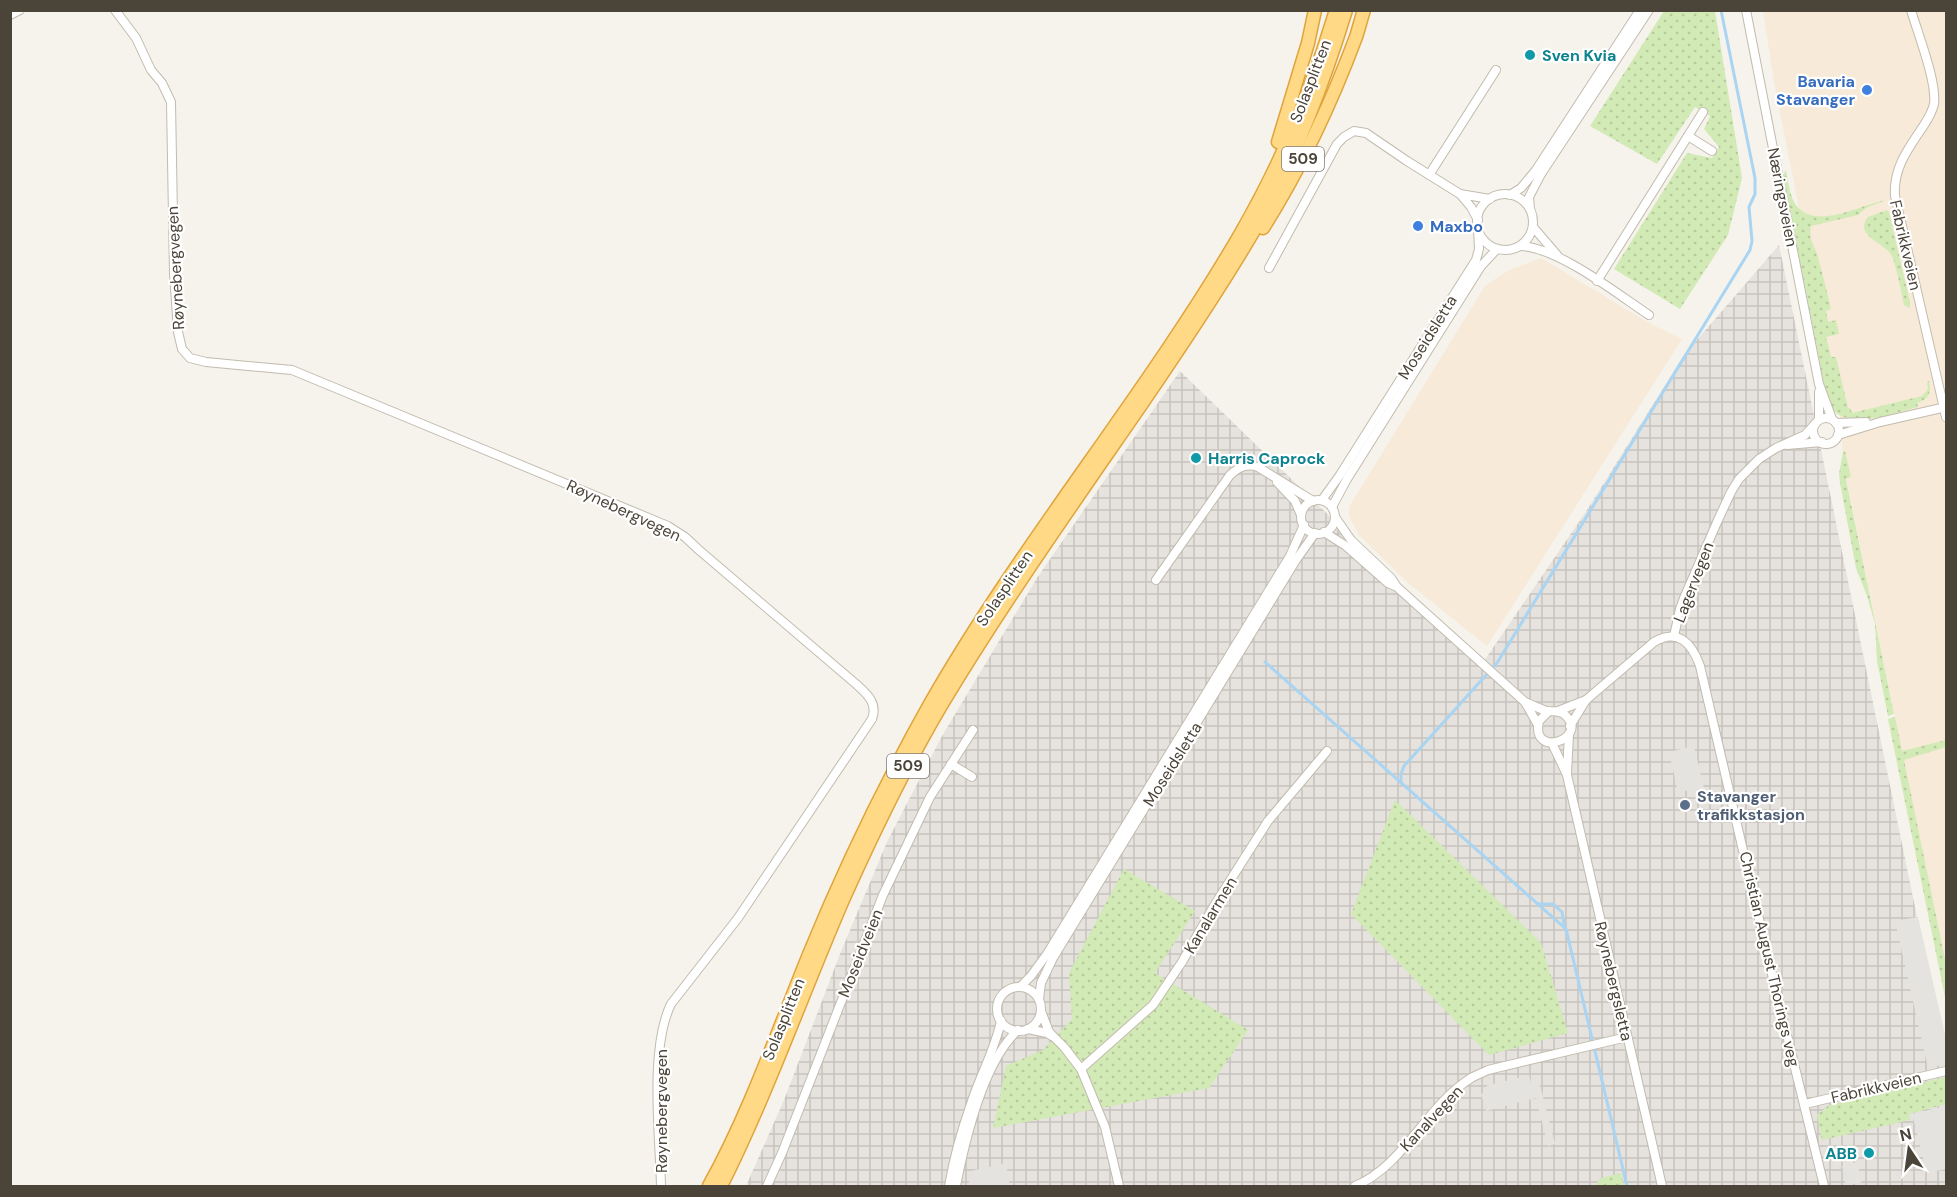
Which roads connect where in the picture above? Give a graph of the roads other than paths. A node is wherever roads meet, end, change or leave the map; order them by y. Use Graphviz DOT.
graph roads {
  1 [pos="21,10"];
  2 [pos="115,10"];
  3 [pos="1315,10"];
  4 [pos="1336,10"];
  5 [pos="1346,10"];
  6 [pos="1364,10"];
  7 [pos="1640,10"];
  8 [pos="1649,10"];
  9 [pos="1746,10"];
  10 [pos="1911,10"];
  11 [pos="10,15"];
  12 [pos="1496,70"];
  13 [pos="1703,112"];
  14 [pos="1688,136"];
  15 [pos="1712,151"];
  16 [pos="1430,175"];
  17 [pos="1460,194"];
  18 [pos="1510,195"];
  19 [pos="1490,199"];
  20 [pos="1530,209"];
  21 [pos="1478,220"];
  22 [pos="1533,227"];
  23 [pos="1479,230"];
  24 [pos="1242,231"];
  25 [pos="1521,246"];
  26 [pos="1497,249"];
  27 [pos="1559,257"];
  28 [pos="1269,268"];
  29 [pos="1597,281"];
  30 [pos="1215,294"];
  31 [pos="1649,315"];
  32 [pos="1819,384"];
  33 [pos="1946,411"];
  34 [pos="1834,421"];
  35 [pos="1817,422"];
  36 [pos="1880,422"];
  37 [pos="1838,435"];
  38 [pos="1821,442"];
  39 [pos="1783,445"];
  40 [pos="1271,473"];
  41 [pos="1322,500"];
  42 [pos="1313,501"];
  43 [pos="1332,507"];
  44 [pos="1302,516"];
  45 [pos="1335,517"];
  46 [pos="1304,525"];
  47 [pos="1324,532"];
  48 [pos="1315,533"];
  49 [pos="1156,580"];
  50 [pos="1397,587"];
  51 [pos="1674,636"];
  52 [pos="1586,700"];
  53 [pos="1525,702"];
  54 [pos="1553,711"];
  55 [pos="1538,725"];
  56 [pos="1570,729"];
  57 [pos="973,730"];
  58 [pos="1552,743"];
  59 [pos="1327,752"];
  60 [pos="951,764"];
  61 [pos="1567,775"];
  62 [pos="972,777"];
  63 [pos="1020,987"];
  64 [pos="1039,999"];
  65 [pos="1041,1011"];
  66 [pos="1001,1022"];
  67 [pos="1028,1029"];
  68 [pos="1018,1030"];
  69 [pos="1627,1037"];
  70 [pos="1055,1039"];
  71 [pos="1081,1069"];
  72 [pos="1947,1071"];
  73 [pos="1805,1104"];
  74 [pos="661,1186"];
  75 [pos="710,1186"];
  76 [pos="721,1186"];
  77 [pos="767,1186"];
  78 [pos="949,1186"];
  79 [pos="956,1186"];
  80 [pos="1119,1186"];
  81 [pos="1355,1186"];
  82 [pos="1662,1186"];
  83 [pos="1824,1186"];
  1 -- 11 [label="street"];
  2 -- 74 [label="street, Røynebergvegen"];
  3 -- 24 [label="highway, 509"];
  4 -- 24 [label="highway, Solasplitten / 509"];
  5 -- 30 [label="highway, Solasplitten / 509"];
  6 -- 30 [label="highway, 509"];
  7 -- 18 [label="street"];
  8 -- 20 [label="street"];
  9 -- 32 [label="street, Næringsveien"];
  10 -- 33 [label="street, Fabrikkveien"];
  12 -- 16 [label="street"];
  13 -- 14 [label="street"];
  14 -- 15 [label="street"];
  14 -- 29 [label="street"];
  16 -- 17 [label="street"];
  16 -- 28 [label="street"];
  17 -- 19 [label="street"];
  17 -- 21 [label="street"];
  18 -- 19 [label="street"];
  18 -- 20 [label="street"];
  19 -- 21 [label="street"];
  20 -- 22 [label="street"];
  21 -- 23 [label="street"];
  22 -- 25 [label="street"];
  22 -- 27 [label="street"];
  23 -- 26 [label="street"];
  23 -- 41 [label="street, Moseidsletta"];
  24 -- 75 [label="highway, Solasplitten / 509"];
  25 -- 26 [label="street"];
  25 -- 27 [label="street"];
  26 -- 43 [label="street, Moseidsletta"];
  27 -- 29 [label="street"];
  29 -- 31 [label="street"];
  30 -- 76 [label="highway, Solasplitten / 509"];
  32 -- 34 [label="street, Næringsveien"];
  32 -- 35 [label="street, Næringsveien"];
  33 -- 36 [label="street"];
  34 -- 35 [label="street"];
  34 -- 36 [label="street"];
  34 -- 37 [label="street"];
  35 -- 38 [label="street"];
  35 -- 39 [label="street, Lagervegen"];
  36 -- 37 [label="street"];
  37 -- 38 [label="street"];
  38 -- 39 [label="street, Lagervegen"];
  39 -- 51 [label="street, Lagervegen"];
  40 -- 42 [label="street"];
  40 -- 44 [label="street"];
  40 -- 49 [label="street"];
  41 -- 42 [label="street"];
  41 -- 43 [label="street"];
  42 -- 44 [label="street"];
  43 -- 45 [label="street"];
  44 -- 46 [label="street"];
  45 -- 47 [label="street"];
  45 -- 50 [label="street"];
  46 -- 48 [label="street"];
  46 -- 63 [label="street, Moseidsletta"];
  47 -- 48 [label="street"];
  47 -- 50 [label="street"];
  48 -- 64 [label="street, Moseidsletta"];
  50 -- 53 [label="street"];
  51 -- 52 [label="street, Lagervegen"];
  51 -- 73 [label="street, Christian August Thorings veg"];
  52 -- 54 [label="street, Lagervegen"];
  52 -- 56 [label="street, Lagervegen"];
  53 -- 54 [label="street"];
  53 -- 55 [label="street"];
  54 -- 55 [label="street"];
  54 -- 56 [label="street"];
  55 -- 58 [label="street"];
  56 -- 58 [label="street"];
  56 -- 61 [label="street, Røynebergsletta"];
  57 -- 60 [label="street, Moseidveien"];
  58 -- 61 [label="street, Røynebergsletta"];
  59 -- 71 [label="street, Kanalarmen"];
  60 -- 62 [label="street"];
  60 -- 77 [label="street, Moseidveien"];
  61 -- 69 [label="street, Røynebergsletta"];
  63 -- 64 [label="street"];
  63 -- 66 [label="street"];
  64 -- 65 [label="street"];
  65 -- 67 [label="street"];
  65 -- 70 [label="street"];
  66 -- 68 [label="street"];
  66 -- 78 [label="street"];
  67 -- 68 [label="street"];
  67 -- 70 [label="street"];
  68 -- 79 [label="street"];
  69 -- 81 [label="street, Kanalvegen"];
  69 -- 82 [label="street, Røynebergsletta"];
  70 -- 71 [label="street"];
  71 -- 80 [label="street"];
  72 -- 73 [label="street, Fabrikkveien"];
  73 -- 83 [label="street, Christian August Thorings veg"];
}
